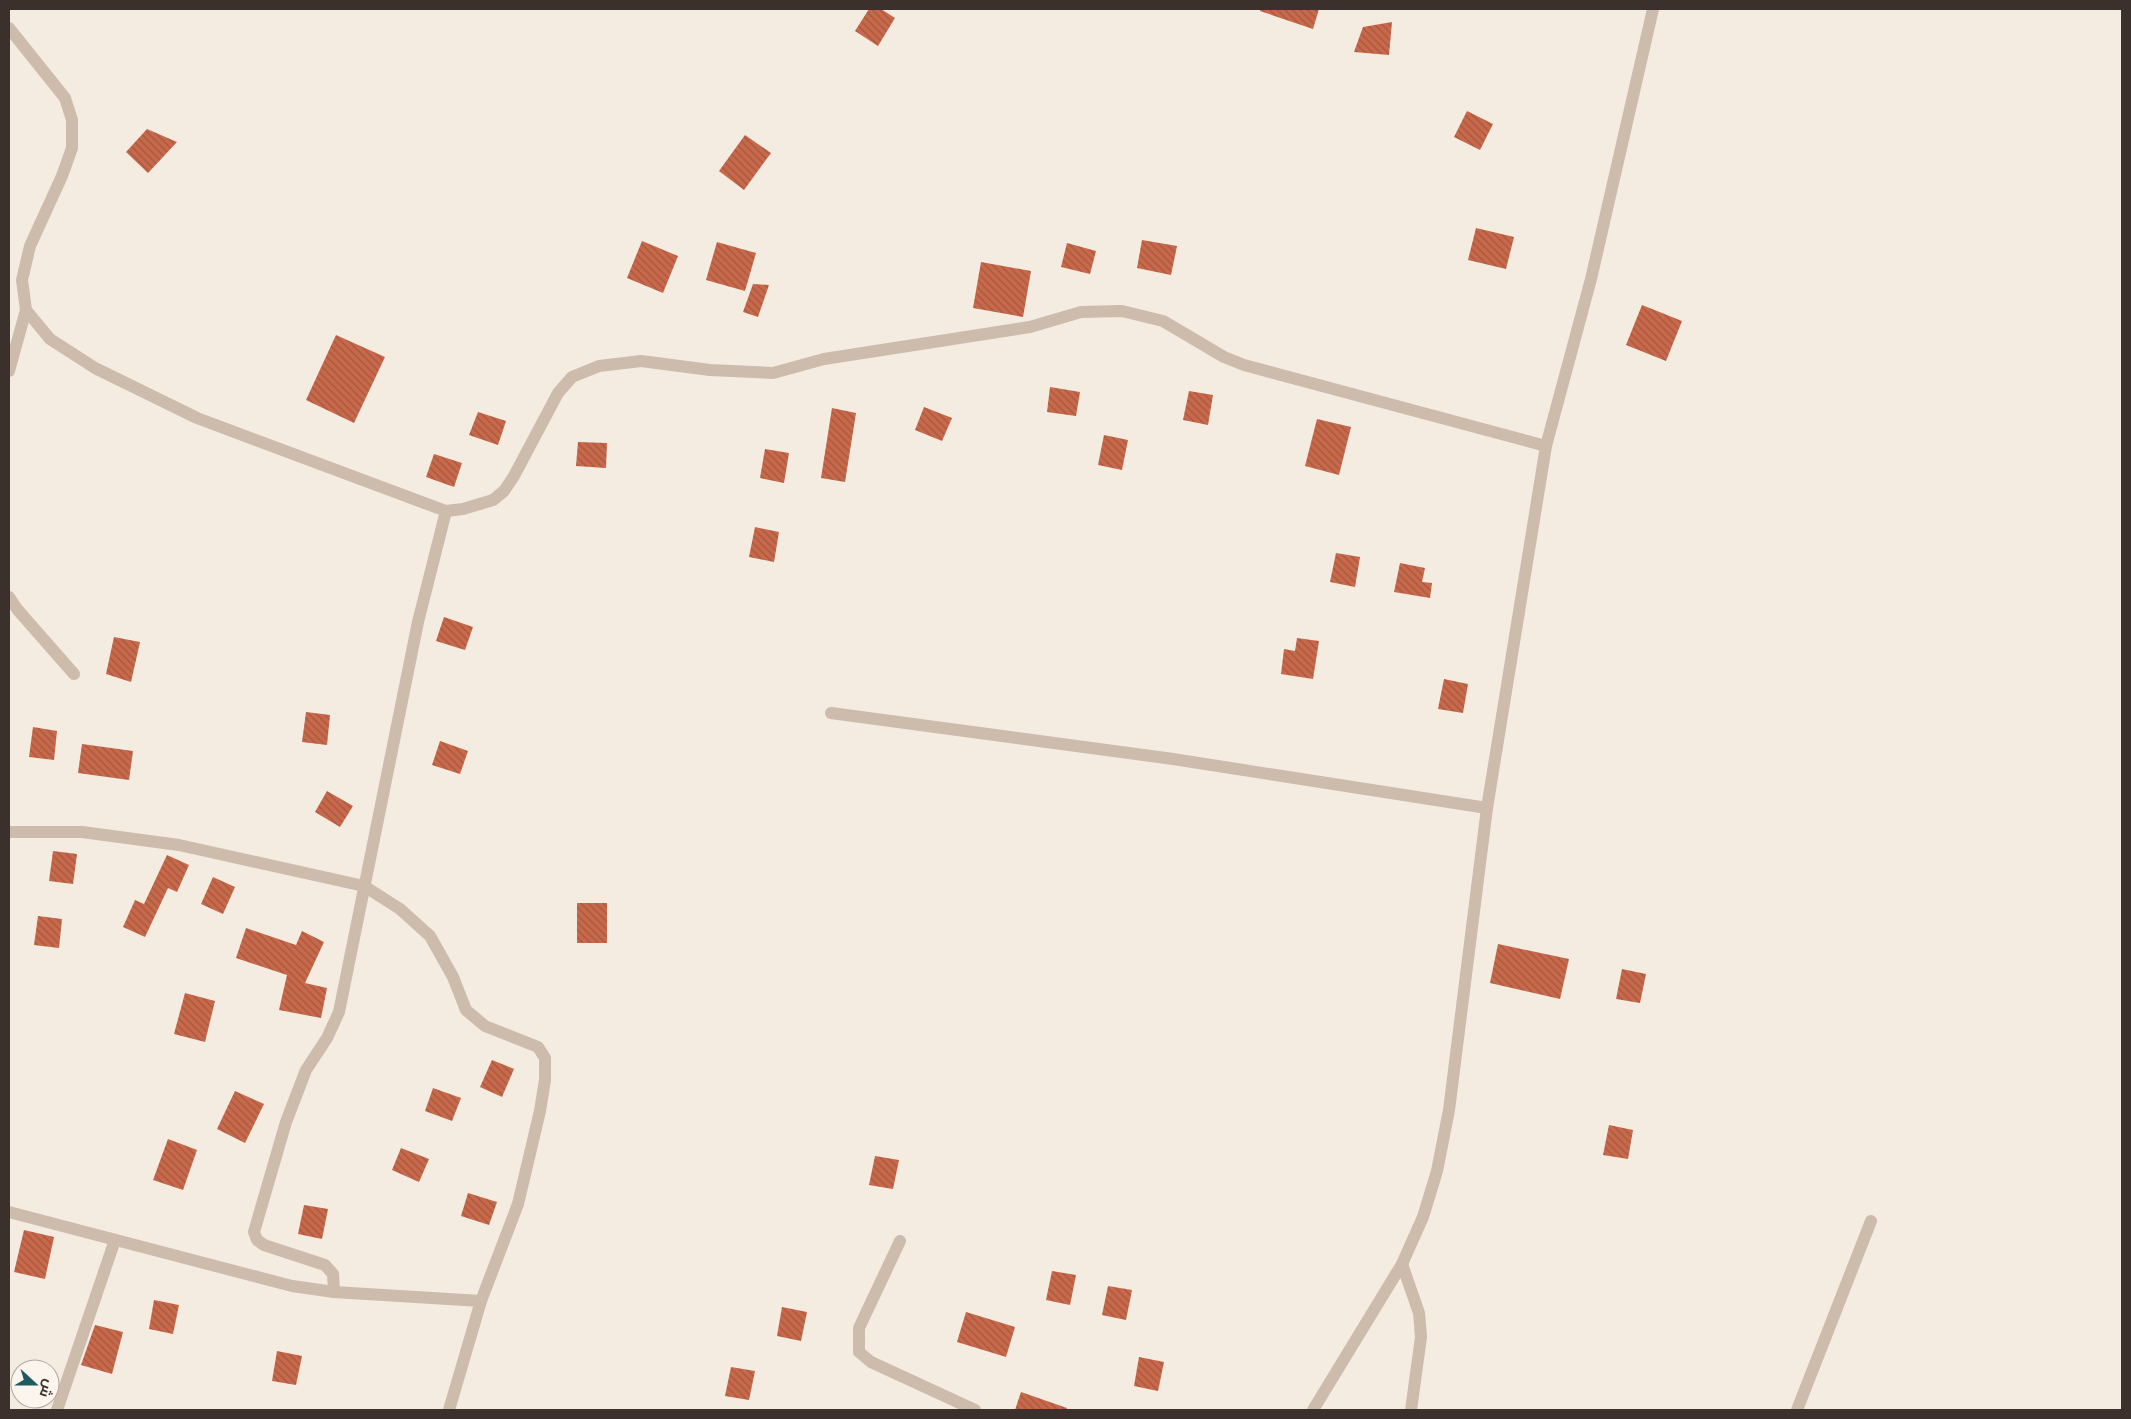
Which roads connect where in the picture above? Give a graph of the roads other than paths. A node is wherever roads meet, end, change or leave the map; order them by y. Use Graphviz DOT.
graph roads {
  1 [pos="1652,9"];
  2 [pos="9,28"];
  3 [pos="26,310"];
  4 [pos="9,371"];
  5 [pos="1546,446"];
  6 [pos="446,511"];
  7 [pos="9,597"];
  8 [pos="74,674"];
  9 [pos="831,713"];
  10 [pos="1487,808"];
  11 [pos="9,832"];
  12 [pos="364,886"];
  13 [pos="9,1212"];
  14 [pos="1871,1221"];
  15 [pos="115,1240"];
  16 [pos="900,1241"];
  17 [pos="1402,1264"];
  18 [pos="334,1292"];
  19 [pos="481,1301"];
  20 [pos="57,1410"];
  21 [pos="449,1410"];
  22 [pos="975,1410"];
  23 [pos="1313,1410"];
  24 [pos="1411,1410"];
  25 [pos="1797,1410"];
  1 -- 5 [label="street"];
  2 -- 3 [label="street"];
  3 -- 4 [label="street"];
  3 -- 6 [label="street"];
  5 -- 6 [label="street"];
  5 -- 10 [label="street"];
  6 -- 12 [label="street"];
  7 -- 8 [label="street"];
  9 -- 10 [label="street"];
  10 -- 17 [label="street"];
  11 -- 12 [label="street"];
  12 -- 18 [label="street"];
  12 -- 19 [label="street"];
  13 -- 15 [label="street"];
  14 -- 25 [label="street"];
  15 -- 18 [label="street"];
  15 -- 20 [label="street"];
  16 -- 22 [label="street"];
  17 -- 23 [label="street"];
  17 -- 24 [label="street"];
  18 -- 19 [label="street"];
  19 -- 21 [label="street"];
}
